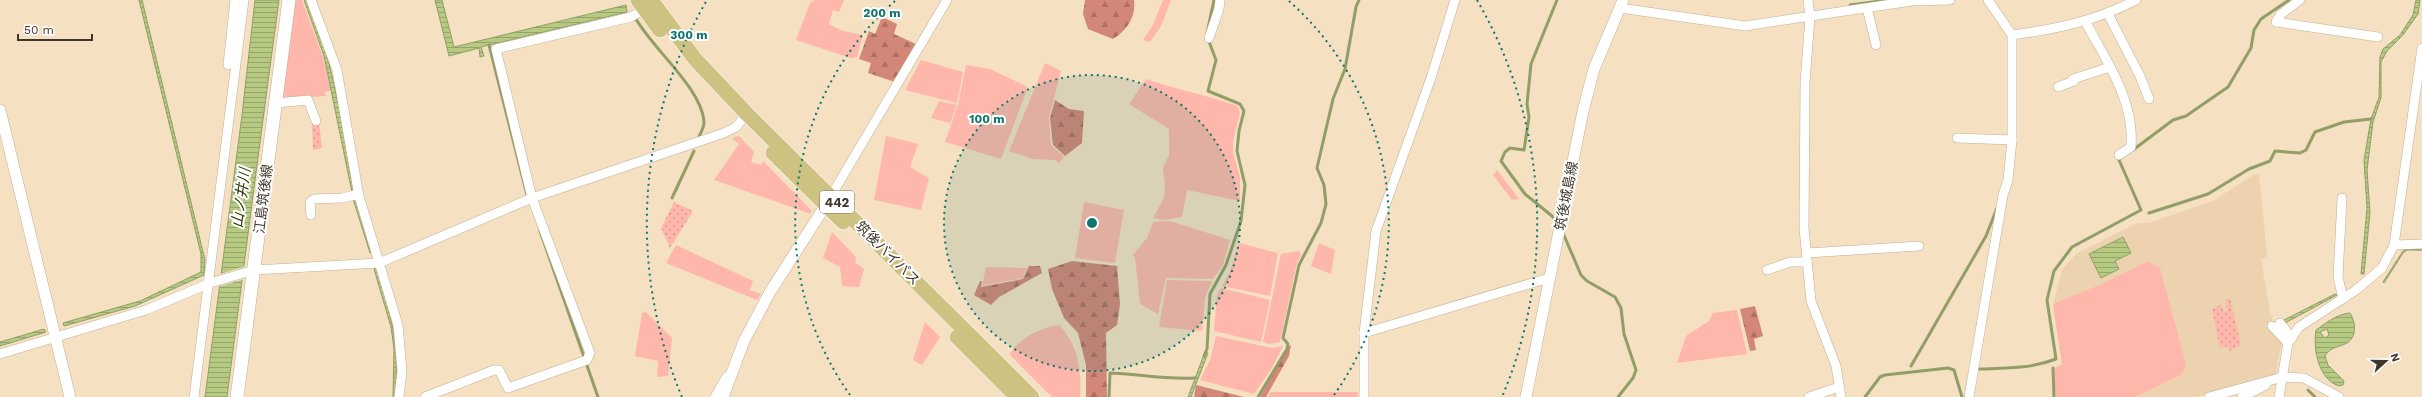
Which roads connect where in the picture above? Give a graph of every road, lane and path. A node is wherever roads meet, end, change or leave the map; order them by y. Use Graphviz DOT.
graph roads {
  1 [pos="235,0"];
  2 [pos="244,0"];
  3 [pos="289,0"];
  4 [pos="311,0"];
  5 [pos="947,0"];
  6 [pos="1220,0"];
  7 [pos="1455,0"];
  8 [pos="1808,0"];
  9 [pos="1950,0"];
  10 [pos="1988,0"];
  11 [pos="2136,0"];
  12 [pos="2300,0"];
  13 [pos="643,1"];
  14 [pos="1621,4"];
  15 [pos="1867,8"];
  16 [pos="2108,14"];
  17 [pos="1810,16"];
  18 [pos="2085,21"];
  19 [pos="2012,36"];
  20 [pos="2378,37"];
  21 [pos="1209,38"];
  22 [pos="1876,45"];
  23 [pos="2422,48"];
  24 [pos="228,65"];
  25 [pos="2110,67"];
  26 [pos="2058,87"];
  27 [pos="2149,99"];
  28 [pos="276,103"];
  29 [pos="0,110"];
  30 [pos="744,118"];
  31 [pos="316,121"];
  32 [pos="1957,138"];
  33 [pos="2012,140"];
  34 [pos="2119,155"];
  35 [pos="359,194"];
  36 [pos="532,198"];
  37 [pos="2342,198"];
  38 [pos="828,200"];
  39 [pos="311,215"];
  40 [pos="2422,244"];
  41 [pos="2394,245"];
  42 [pos="1919,246"];
  43 [pos="1807,257"];
  44 [pos="379,263"];
  45 [pos="1767,270"];
  46 [pos="251,271"];
  47 [pos="1549,278"];
  48 [pos="213,282"];
  49 [pos="2344,299"];
  50 [pos="2276,324"];
  51 [pos="1364,333"];
  52 [pos="55,338"];
  53 [pos="2290,341"];
  54 [pos="0,354"];
  55 [pos="733,367"];
  56 [pos="2280,378"];
  57 [pos="1839,387"];
  58 [pos="508,388"];
  59 [pos="70,397"];
  60 [pos="194,397"];
  61 [pos="237,397"];
  62 [pos="399,397"];
  63 [pos="425,397"];
  64 [pos="511,397"];
  65 [pos="714,397"];
  66 [pos="723,397"];
  67 [pos="1017,397"];
  68 [pos="1032,397"];
  69 [pos="1364,397"];
  70 [pos="1526,397"];
  71 [pos="1809,397"];
  72 [pos="1841,397"];
  73 [pos="1969,397"];
  74 [pos="2209,397"];
  75 [pos="2242,397"];
  76 [pos="2279,397"];
  77 [pos="2339,397"];
  1 -- 24 [label="street"];
  2 -- 48 [label="street"];
  3 -- 28 [label="main road, 江島筑後線"];
  4 -- 35 [label="street"];
  5 -- 38 [label="street"];
  6 -- 21 [label="street"];
  7 -- 51 [label="street"];
  8 -- 17 [label="street"];
  9 -- 15 [label="street"];
  10 -- 19 [label="street"];
  11 -- 16 [label="street"];
  12 -- 20 [label="street"];
  13 -- 30 [label="highway, 筑後バイパス / 442"];
  13 -- 36 [label="street"];
  14 -- 17 [label="street"];
  14 -- 47 [label="street, 筑後城島線"];
  15 -- 17 [label="street"];
  15 -- 22 [label="street"];
  16 -- 18 [label="street"];
  16 -- 27 [label="street"];
  17 -- 43 [label="street"];
  18 -- 19 [label="street"];
  18 -- 25 [label="street"];
  19 -- 33 [label="street"];
  23 -- 41 [label="street"];
  25 -- 26 [label="street"];
  25 -- 34 [label="street"];
  28 -- 31 [label="street"];
  28 -- 46 [label="main road, 江島筑後線"];
  29 -- 52 [label="street"];
  30 -- 36 [label="street"];
  30 -- 38 [label="highway, 筑後バイパス / 442"];
  32 -- 33 [label="street"];
  33 -- 73 [label="street"];
  35 -- 39 [label="street"];
  35 -- 44 [label="street"];
  36 -- 44 [label="street"];
  36 -- 58 [label="street"];
  37 -- 49 [label="street"];
  38 -- 55 [label="street"];
  38 -- 67 [label="highway, 筑後バイパス / 442"];
  38 -- 68 [label="highway, 筑後バイパス / 442"];
  40 -- 41 [label="street"];
  41 -- 49 [label="street"];
  42 -- 43 [label="street"];
  43 -- 45 [label="street"];
  43 -- 57 [label="street"];
  44 -- 46 [label="street"];
  44 -- 62 [label="street"];
  46 -- 48 [label="street"];
  46 -- 61 [label="main road, 江島筑後線"];
  47 -- 51 [label="street"];
  47 -- 70 [label="street, 筑後城島線"];
  48 -- 52 [label="street"];
  48 -- 60 [label="street"];
  49 -- 53 [label="street"];
  50 -- 53 [label="street"];
  51 -- 69 [label="street"];
  52 -- 54 [label="street"];
  52 -- 59 [label="street"];
  53 -- 56 [label="street"];
  55 -- 65 [label="street"];
  55 -- 66 [label="street"];
  56 -- 74 [label="street"];
  56 -- 75 [label="street"];
  56 -- 76 [label="street"];
  56 -- 77 [label="street"];
  57 -- 71 [label="street"];
  57 -- 72 [label="street"];
  58 -- 63 [label="street"];
  58 -- 64 [label="street"];
}
